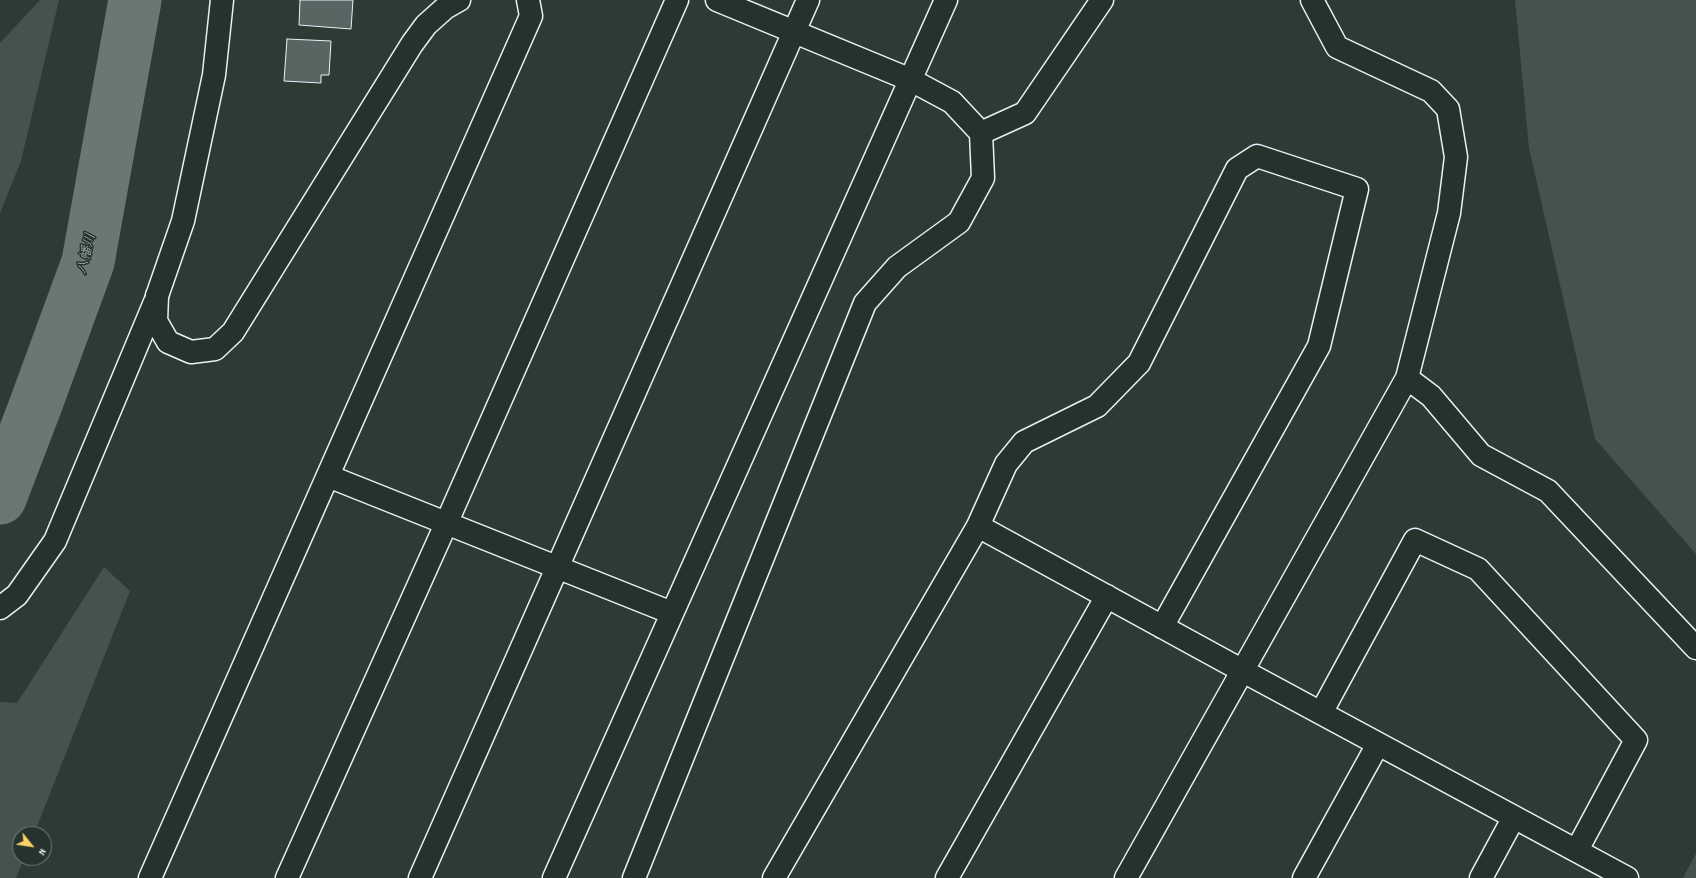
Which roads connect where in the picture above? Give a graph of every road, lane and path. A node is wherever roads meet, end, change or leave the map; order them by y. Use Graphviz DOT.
graph roads {
  1 [pos="222,0"];
  2 [pos="459,0"];
  3 [pos="528,0"];
  4 [pos="677,0"];
  5 [pos="716,0"];
  6 [pos="808,0"];
  7 [pos="946,0"];
  8 [pos="1102,0"];
  9 [pos="1312,0"];
  10 [pos="795,32"];
  11 [pos="911,80"];
  12 [pos="980,133"];
  13 [pos="157,296"];
  14 [pos="1407,378"];
  15 [pos="328,476"];
  16 [pos="446,524"];
  17 [pos="978,526"];
  18 [pos="558,568"];
  19 [pos="1107,596"];
  20 [pos="0,608"];
  21 [pos="672,613"];
  22 [pos="1162,627"];
  23 [pos="1696,648"];
  24 [pos="1242,671"];
  25 [pos="1321,713"];
  26 [pos="1378,744"];
  27 [pos="1514,817"];
  28 [pos="1577,850"];
  29 [pos="150,878"];
  30 [pos="287,878"];
  31 [pos="420,878"];
  32 [pos="554,878"];
  33 [pos="634,878"];
  34 [pos="774,878"];
  35 [pos="947,878"];
  36 [pos="1126,878"];
  37 [pos="1304,878"];
  38 [pos="1480,878"];
  39 [pos="1627,878"];
  1 -- 13 [label="street"];
  2 -- 13 [label="street"];
  3 -- 15 [label="street"];
  4 -- 16 [label="street"];
  5 -- 10 [label="street"];
  6 -- 10 [label="street"];
  7 -- 11 [label="street"];
  8 -- 12 [label="street"];
  9 -- 14 [label="street"];
  10 -- 11 [label="street"];
  10 -- 18 [label="street"];
  11 -- 12 [label="street"];
  11 -- 21 [label="street"];
  12 -- 33 [label="street"];
  13 -- 20 [label="street"];
  14 -- 23 [label="street"];
  14 -- 24 [label="street"];
  15 -- 16 [label="street"];
  15 -- 29 [label="street"];
  16 -- 18 [label="street"];
  16 -- 30 [label="street"];
  17 -- 19 [label="street"];
  17 -- 22 [label="street"];
  17 -- 34 [label="street"];
  18 -- 21 [label="street"];
  18 -- 31 [label="street"];
  19 -- 22 [label="street"];
  19 -- 35 [label="street"];
  21 -- 32 [label="street"];
  22 -- 24 [label="street"];
  24 -- 25 [label="street"];
  24 -- 36 [label="street"];
  25 -- 26 [label="street"];
  25 -- 28 [label="street"];
  26 -- 27 [label="street"];
  26 -- 37 [label="street"];
  27 -- 28 [label="street"];
  27 -- 38 [label="street"];
  28 -- 39 [label="street"];
}
